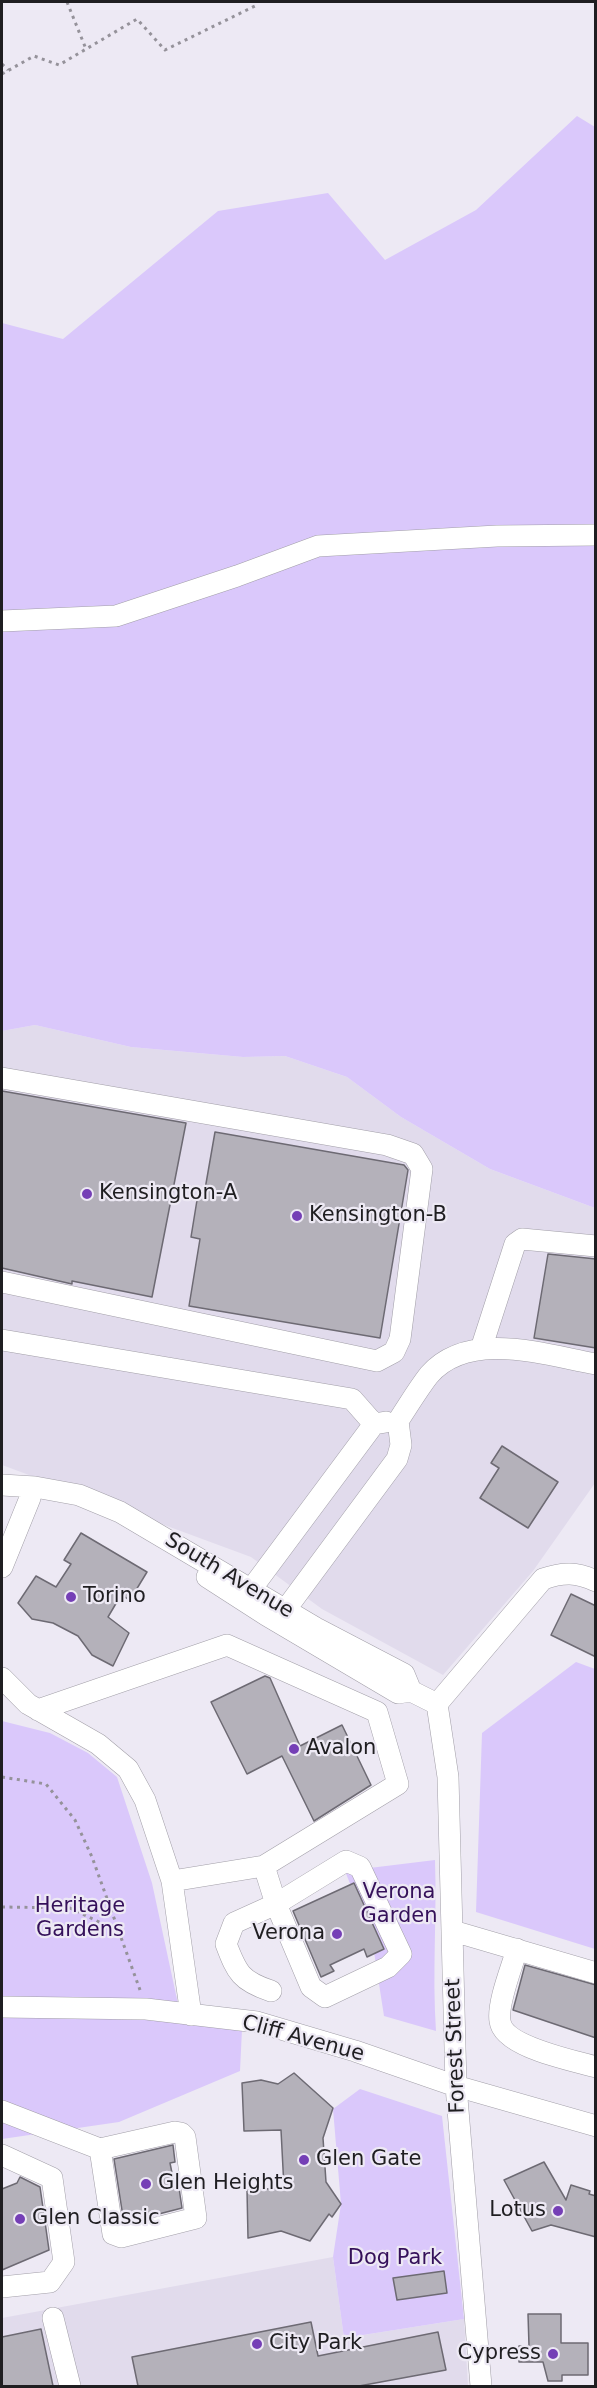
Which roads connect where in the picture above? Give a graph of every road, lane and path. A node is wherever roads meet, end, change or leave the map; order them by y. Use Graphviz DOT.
graph roads {
  1 [pos="67,2"];
  2 [pos="255,6"];
  3 [pos="86,49"];
  4 [pos="2,64"];
  5 [pos="8,70"];
  6 [pos="2,74"];
  7 [pos="596,535"];
  8 [pos="2,621"];
  9 [pos="2,1078"];
  10 [pos="596,1246"];
  11 [pos="2,1282"];
  12 [pos="2,1340"];
  13 [pos="480,1349"];
  14 [pos="596,1364"];
  15 [pos="398,1420"];
  16 [pos="374,1424"];
  17 [pos="2,1485"];
  18 [pos="2,1496"];
  19 [pos="30,1498"];
  20 [pos="2,1567"];
  21 [pos="596,1581"];
  22 [pos="252,1588"];
  23 [pos="286,1610"];
  24 [pos="2,1678"];
  25 [pos="411,1691"];
  26 [pos="437,1704"];
  27 [pos="39,1710"];
  28 [pos="2,1777"];
  29 [pos="264,1866"];
  30 [pos="172,1881"];
  31 [pos="276,1904"];
  32 [pos="2,1907"];
  33 [pos="453,1931"];
  34 [pos="120,1932"];
  35 [pos="517,1949"];
  36 [pos="596,1973"];
  37 [pos="271,1991"];
  38 [pos="2,2007"];
  39 [pos="146,2009"];
  40 [pos="191,2014"];
  41 [pos="596,2067"];
  42 [pos="456,2086"];
  43 [pos="2,2111"];
  44 [pos="596,2126"];
  45 [pos="100,2149"];
  46 [pos="2,2155"];
  47 [pos="2,2287"];
  48 [pos="53,2318"];
  49 [pos="70,2386"];
  50 [pos="482,2386"];
  1 -- 3 [label="path"];
  2 -- 3 [label="path"];
  3 -- 5 [label="path"];
  4 -- 5 [label="path"];
  5 -- 6 [label="path"];
  7 -- 8 [label="street"];
  9 -- 11 [label="street"];
  10 -- 13 [label="street"];
  12 -- 16 [label="street"];
  13 -- 14 [label="street"];
  13 -- 15 [label="street"];
  15 -- 16 [label="street"];
  15 -- 23 [label="street"];
  16 -- 22 [label="street"];
  17 -- 22 [label="street, South Avenue"];
  18 -- 19 [label="street"];
  19 -- 20 [label="street"];
  19 -- 25 [label="street"];
  21 -- 26 [label="street"];
  22 -- 23 [label="street, South Avenue"];
  23 -- 25 [label="street, South Avenue"];
  24 -- 27 [label="street"];
  25 -- 26 [label="street, South Avenue"];
  26 -- 33 [label="street, Forest Street"];
  27 -- 29 [label="street"];
  27 -- 30 [label="street"];
  28 -- 34 [label="path"];
  29 -- 30 [label="street"];
  29 -- 31 [label="street"];
  30 -- 40 [label="street"];
  31 -- 31 [label="street"];
  31 -- 37 [label="street"];
  32 -- 34 [label="path"];
  33 -- 35 [label="street"];
  33 -- 42 [label="street, Forest Street"];
  34 -- 39 [label="path"];
  35 -- 36 [label="street"];
  35 -- 41 [label="street"];
  38 -- 39 [label="street, Cliff Avenue"];
  39 -- 40 [label="street, Cliff Avenue"];
  40 -- 42 [label="street, Cliff Avenue"];
  42 -- 44 [label="street, Cliff Avenue"];
  42 -- 50 [label="street, Forest Street"];
  43 -- 45 [label="street"];
  45 -- 45 [label="street"];
  46 -- 47 [label="street"];
  48 -- 49 [label="street"];
}
